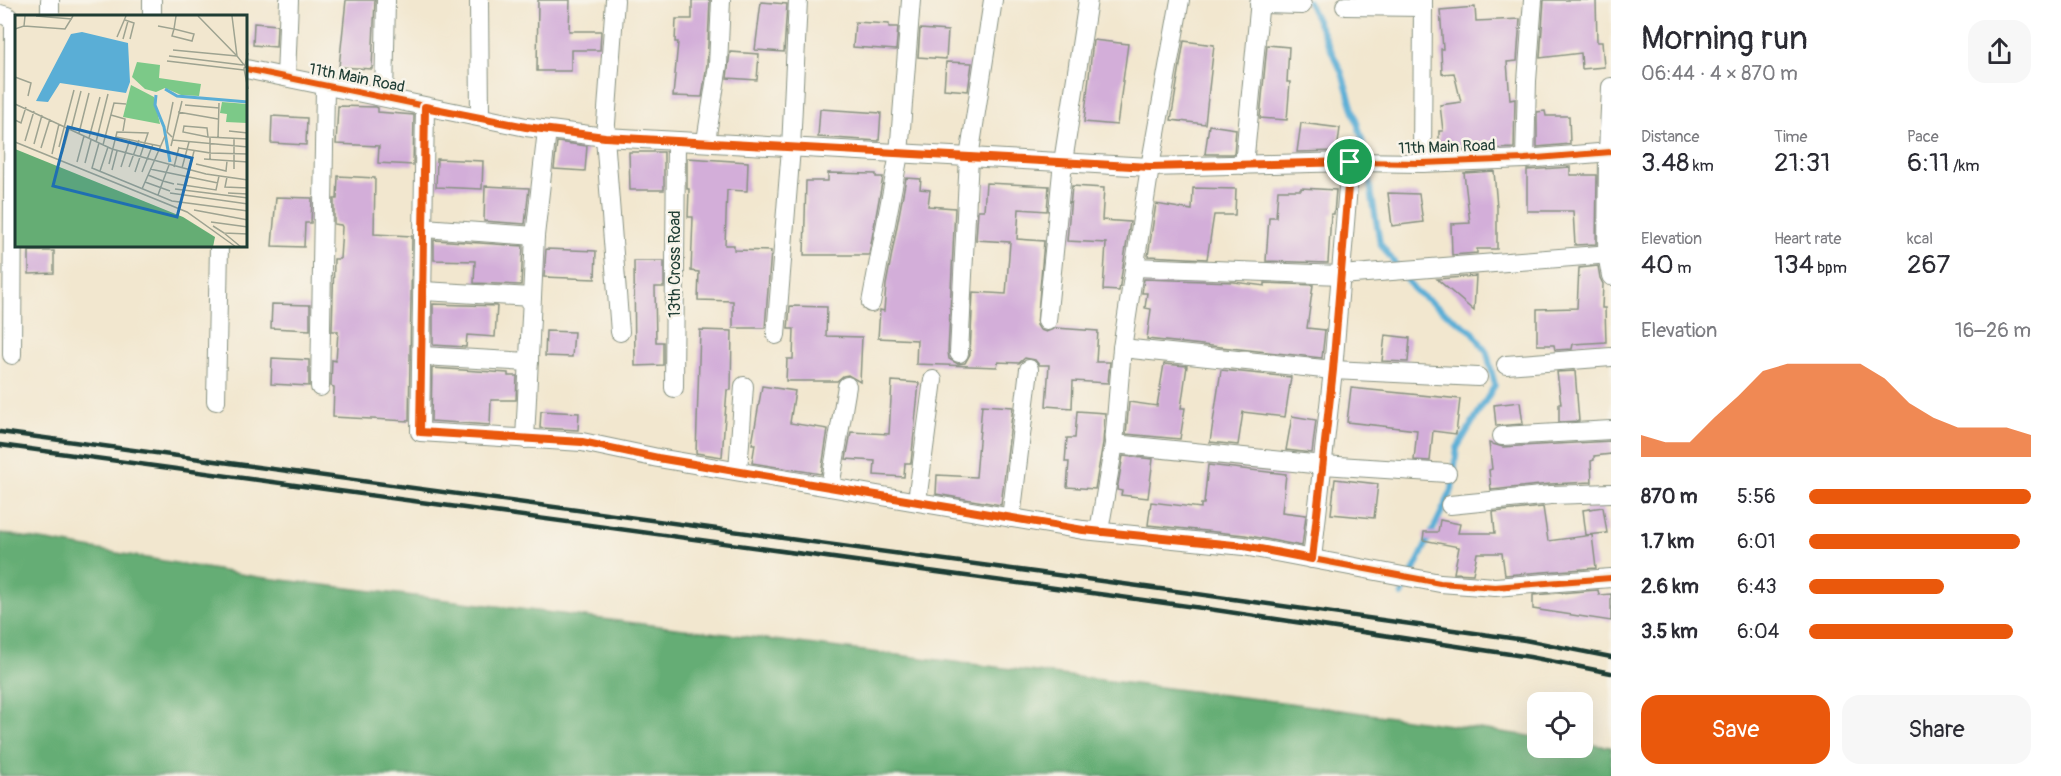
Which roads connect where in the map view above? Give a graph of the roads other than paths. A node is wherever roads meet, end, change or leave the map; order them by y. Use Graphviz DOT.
graph roads {
  1 [pos="289,0"];
  2 [pos="386,0"];
  3 [pos="479,0"];
  4 [pos="615,0"];
  5 [pos="720,0"];
  6 [pos="798,0"];
  7 [pos="911,0"];
  8 [pos="993,0"];
  9 [pos="1088,0"];
  10 [pos="1180,0"];
  11 [pos="1533,0"];
  12 [pos="1260,2"];
  13 [pos="1423,4"];
  14 [pos="1302,5"];
  15 [pos="1345,6"];
  16 [pos="10,21"];
  17 [pos="248,69"];
  18 [pos="286,77"];
  19 [pos="325,87"];
  20 [pos="1611,87"];
  21 [pos="384,97"];
  22 [pos="425,107"];
  23 [pos="480,116"];
  24 [pos="547,130"];
  25 [pos="605,137"];
  26 [pos="676,141"];
  27 [pos="706,141"];
  28 [pos="791,148"];
  29 [pos="1609,152"];
  30 [pos="899,154"];
  31 [pos="969,158"];
  32 [pos="1525,159"];
  33 [pos="1063,162"];
  34 [pos="1350,162"];
  35 [pos="1422,163"];
  36 [pos="1244,165"];
  37 [pos="1150,167"];
  38 [pos="424,228"];
  39 [pos="535,236"];
  40 [pos="219,248"];
  41 [pos="1609,254"];
  42 [pos="1134,267"];
  43 [pos="1341,275"];
  44 [pos="1611,276"];
  45 [pos="423,291"];
  46 [pos="532,297"];
  47 [pos="871,303"];
  48 [pos="1047,321"];
  49 [pos="620,332"];
  50 [pos="776,335"];
  51 [pos="1122,348"];
  52 [pos="959,353"];
  53 [pos="12,355"];
  54 [pos="422,356"];
  55 [pos="1611,357"];
  56 [pos="529,362"];
  57 [pos="1506,365"];
  58 [pos="1029,369"];
  59 [pos="1333,370"];
  60 [pos="1478,377"];
  61 [pos="933,380"];
  62 [pos="744,386"];
  63 [pos="847,386"];
  64 [pos="320,387"];
  65 [pos="674,388"];
  66 [pos="216,401"];
  67 [pos="1611,430"];
  68 [pos="1502,435"];
  69 [pos="525,439"];
  70 [pos="1114,444"];
  71 [pos="1323,465"];
  72 [pos="738,471"];
  73 [pos="1447,473"];
  74 [pos="830,487"];
  75 [pos="1611,493"];
  76 [pos="917,501"];
  77 [pos="1450,505"];
  78 [pos="1011,518"];
  79 [pos="1099,531"];
  80 [pos="1312,559"];
  81 [pos="1611,578"];
  1 -- 18 [label="street"];
  2 -- 21 [label="street"];
  3 -- 23 [label="street"];
  4 -- 25 [label="street"];
  5 -- 27 [label="street"];
  6 -- 28 [label="street"];
  7 -- 30 [label="street"];
  8 -- 31 [label="street"];
  9 -- 33 [label="street"];
  10 -- 37 [label="street"];
  11 -- 32 [label="street"];
  12 -- 14 [label="street"];
  12 -- 36 [label="street"];
  13 -- 15 [label="street"];
  13 -- 35 [label="street"];
  16 -- 53 [label="street"];
  17 -- 18 [label="street, 11th Main Road"];
  18 -- 19 [label="street, 11th Main Road"];
  19 -- 21 [label="street, 11th Main Road"];
  19 -- 64 [label="street"];
  20 -- 29 [label="street"];
  21 -- 22 [label="street, 11th Main Road"];
  22 -- 23 [label="street, 11th Main Road"];
  22 -- 38 [label="street"];
  23 -- 24 [label="street, 11th Main Road"];
  24 -- 25 [label="street, 11th Main Road"];
  24 -- 39 [label="street"];
  25 -- 26 [label="street, 11th Main Road"];
  25 -- 49 [label="street"];
  26 -- 27 [label="street, 11th Main Road"];
  26 -- 65 [label="street, 13th Cross Road"];
  27 -- 28 [label="street, 11th Main Road"];
  28 -- 30 [label="street, 11th Main Road"];
  28 -- 50 [label="street"];
  29 -- 32 [label="street, 11th Main Road"];
  29 -- 41 [label="street"];
  30 -- 31 [label="street, 11th Main Road"];
  30 -- 47 [label="street"];
  31 -- 33 [label="street, 11th Main Road"];
  31 -- 52 [label="street"];
  32 -- 35 [label="street, 11th Main Road"];
  33 -- 37 [label="street, 11th Main Road"];
  33 -- 48 [label="street"];
  34 -- 35 [label="street, 11th Main Road"];
  34 -- 36 [label="street, 11th Main Road"];
  34 -- 43 [label="street"];
  36 -- 37 [label="street, 11th Main Road"];
  37 -- 42 [label="street"];
  38 -- 39 [label="street"];
  38 -- 45 [label="street"];
  39 -- 46 [label="street"];
  40 -- 66 [label="street"];
  41 -- 43 [label="street"];
  41 -- 44 [label="street"];
  42 -- 43 [label="street"];
  42 -- 51 [label="street"];
  43 -- 59 [label="street"];
  45 -- 46 [label="street"];
  45 -- 54 [label="street"];
  46 -- 56 [label="street"];
  51 -- 59 [label="street"];
  51 -- 70 [label="street"];
  54 -- 56 [label="street"];
  54 -- 69 [label="street"];
  55 -- 57 [label="street"];
  56 -- 69 [label="street"];
  58 -- 78 [label="street"];
  59 -- 60 [label="street"];
  59 -- 71 [label="street"];
  61 -- 76 [label="street"];
  62 -- 72 [label="street"];
  63 -- 74 [label="street"];
  67 -- 68 [label="street"];
  69 -- 72 [label="street"];
  70 -- 71 [label="street"];
  70 -- 79 [label="street"];
  71 -- 73 [label="street"];
  71 -- 80 [label="street"];
  72 -- 74 [label="street"];
  74 -- 76 [label="street"];
  75 -- 77 [label="street"];
  76 -- 78 [label="street"];
  78 -- 79 [label="street"];
  79 -- 80 [label="street"];
  80 -- 81 [label="street"];
}
